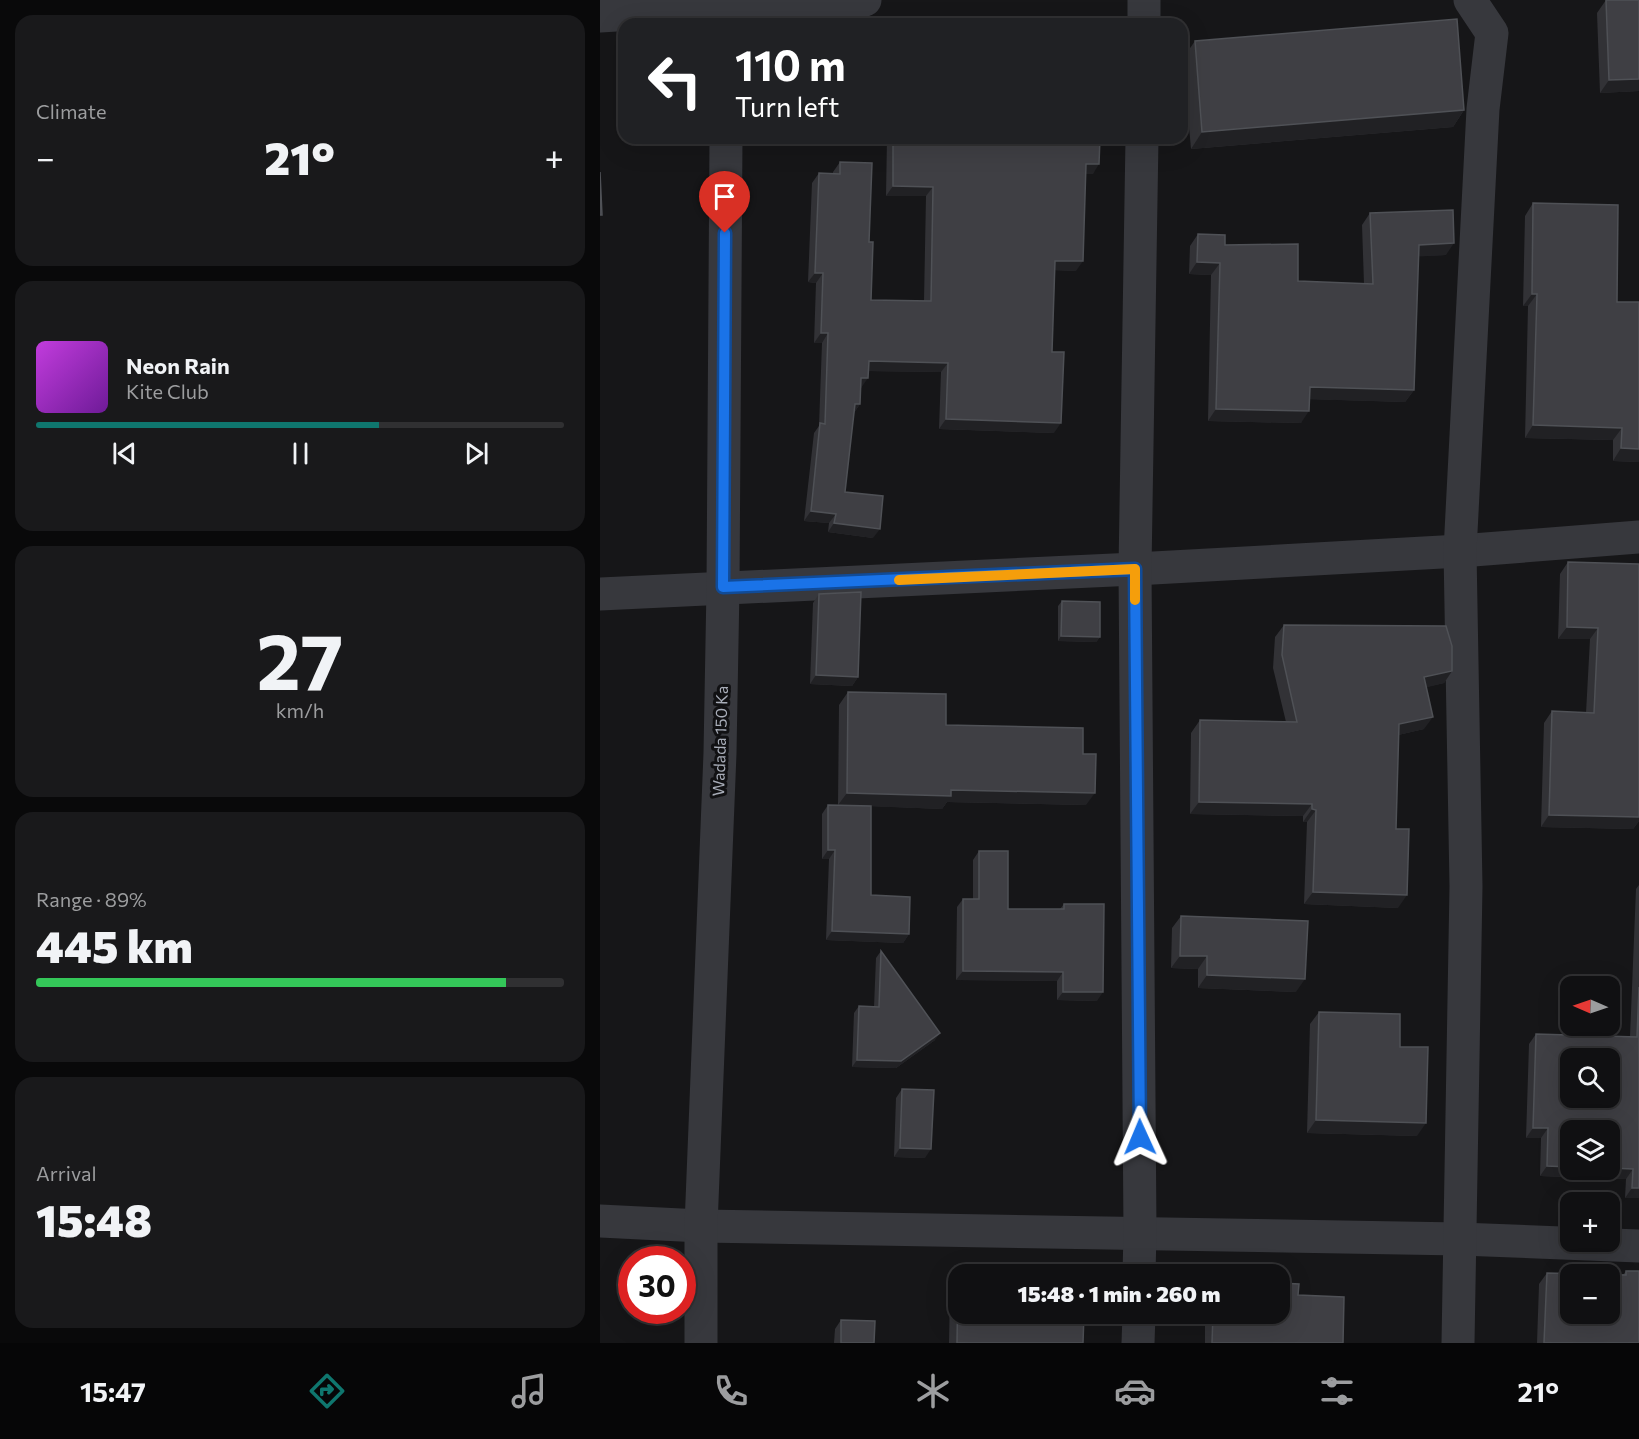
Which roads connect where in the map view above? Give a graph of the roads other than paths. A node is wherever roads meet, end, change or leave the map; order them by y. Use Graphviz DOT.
graph roads {
  1 [pos="865,0"];
  2 [pos="1144,0"];
  3 [pos="1470,0"];
  4 [pos="726,11"];
  5 [pos="600,16"];
  6 [pos="1144,18"];
  7 [pos="726,144"];
  8 [pos="1142,144"];
  9 [pos="1639,537"];
  10 [pos="1460,551"];
  11 [pos="1135,569"];
  12 [pos="723,587"];
  13 [pos="600,594"];
  14 [pos="600,1221"];
  15 [pos="701,1226"];
  16 [pos="1140,1232"];
  17 [pos="1460,1239"];
  18 [pos="1639,1246"];
  19 [pos="1139,1264"];
  20 [pos="1138,1324"];
  21 [pos="701,1343"];
  22 [pos="1138,1343"];
  23 [pos="1458,1343"];
  1 -- 4 [label="street"];
  2 -- 6 [label="street"];
  3 -- 10 [label="street"];
  4 -- 5 [label="street"];
  7 -- 12 [label="street, Wadada 150 Ka"];
  8 -- 11 [label="street"];
  9 -- 10 [label="street"];
  10 -- 11 [label="street"];
  10 -- 17 [label="street"];
  11 -- 12 [label="street"];
  11 -- 16 [label="street"];
  12 -- 13 [label="street"];
  12 -- 15 [label="street, Wadada 150 Ka"];
  14 -- 15 [label="street"];
  15 -- 16 [label="street"];
  15 -- 21 [label="street, Wadada 150 Ka"];
  16 -- 17 [label="street"];
  16 -- 19 [label="street"];
  17 -- 18 [label="street"];
  17 -- 23 [label="street"];
  20 -- 22 [label="street"];
}
